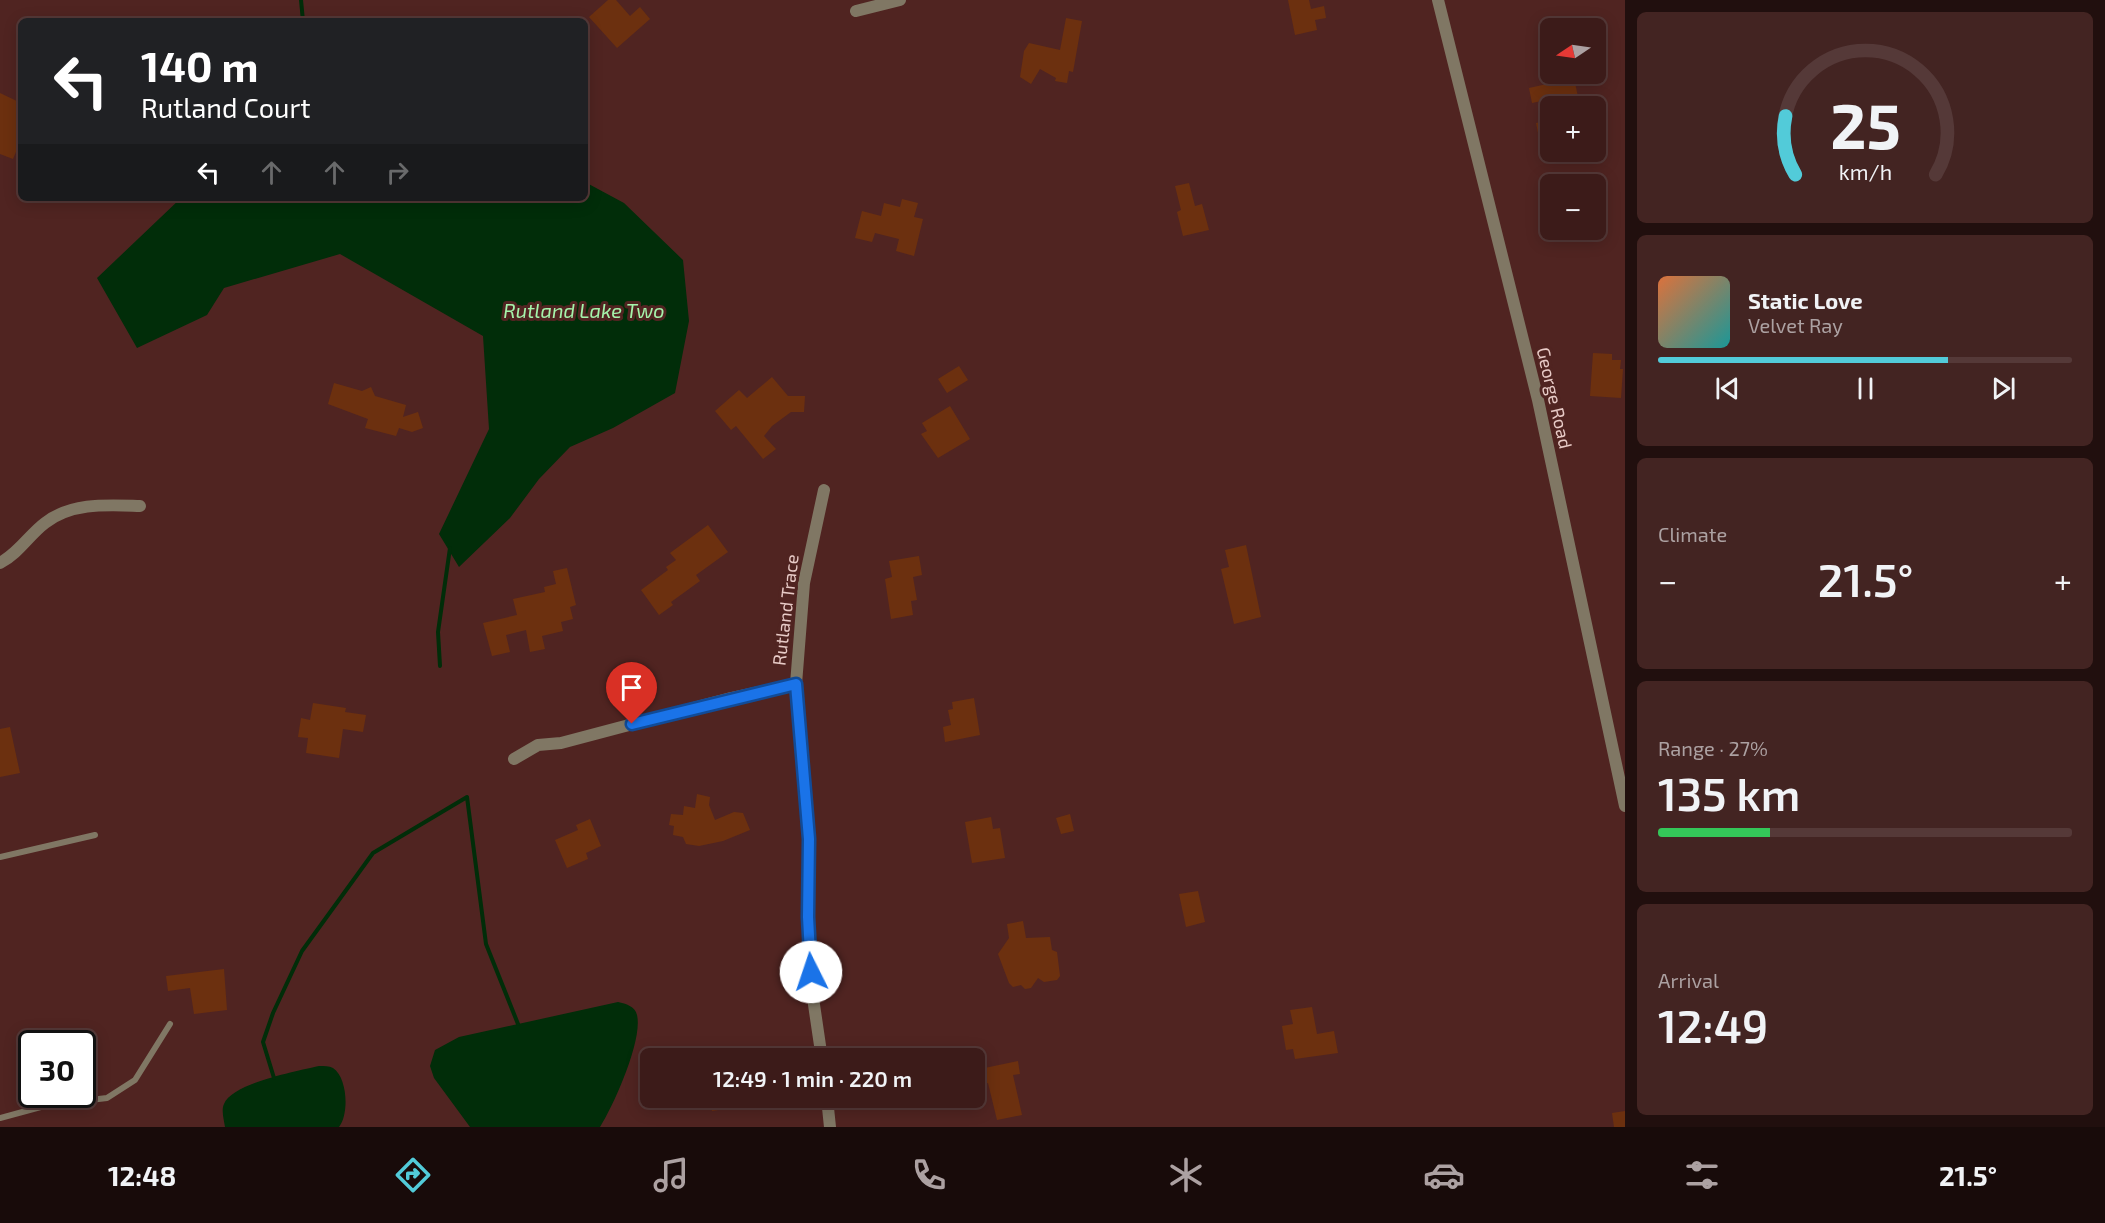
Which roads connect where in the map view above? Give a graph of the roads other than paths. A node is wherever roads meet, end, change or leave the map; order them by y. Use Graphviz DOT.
graph roads {
  1 [pos="900,0"];
  2 [pos="1438,0"];
  3 [pos="856,11"];
  4 [pos="824,490"];
  5 [pos="140,506"];
  6 [pos="0,563"];
  7 [pos="796,684"];
  8 [pos="514,759"];
  9 [pos="1625,806"];
  10 [pos="95,835"];
  11 [pos="0,857"];
  12 [pos="170,1024"];
  13 [pos="821,1048"];
  14 [pos="828,1108"];
  15 [pos="0,1118"];
  16 [pos="830,1127"];
  1 -- 3 [label="street"];
  2 -- 9 [label="street, George Road"];
  4 -- 7 [label="street, Rutland Trace"];
  5 -- 6 [label="street"];
  7 -- 8 [label="street"];
  7 -- 13 [label="street, Rutland Trace"];
  10 -- 11 [label="lane"];
  12 -- 15 [label="lane"];
  14 -- 16 [label="street"];
}
